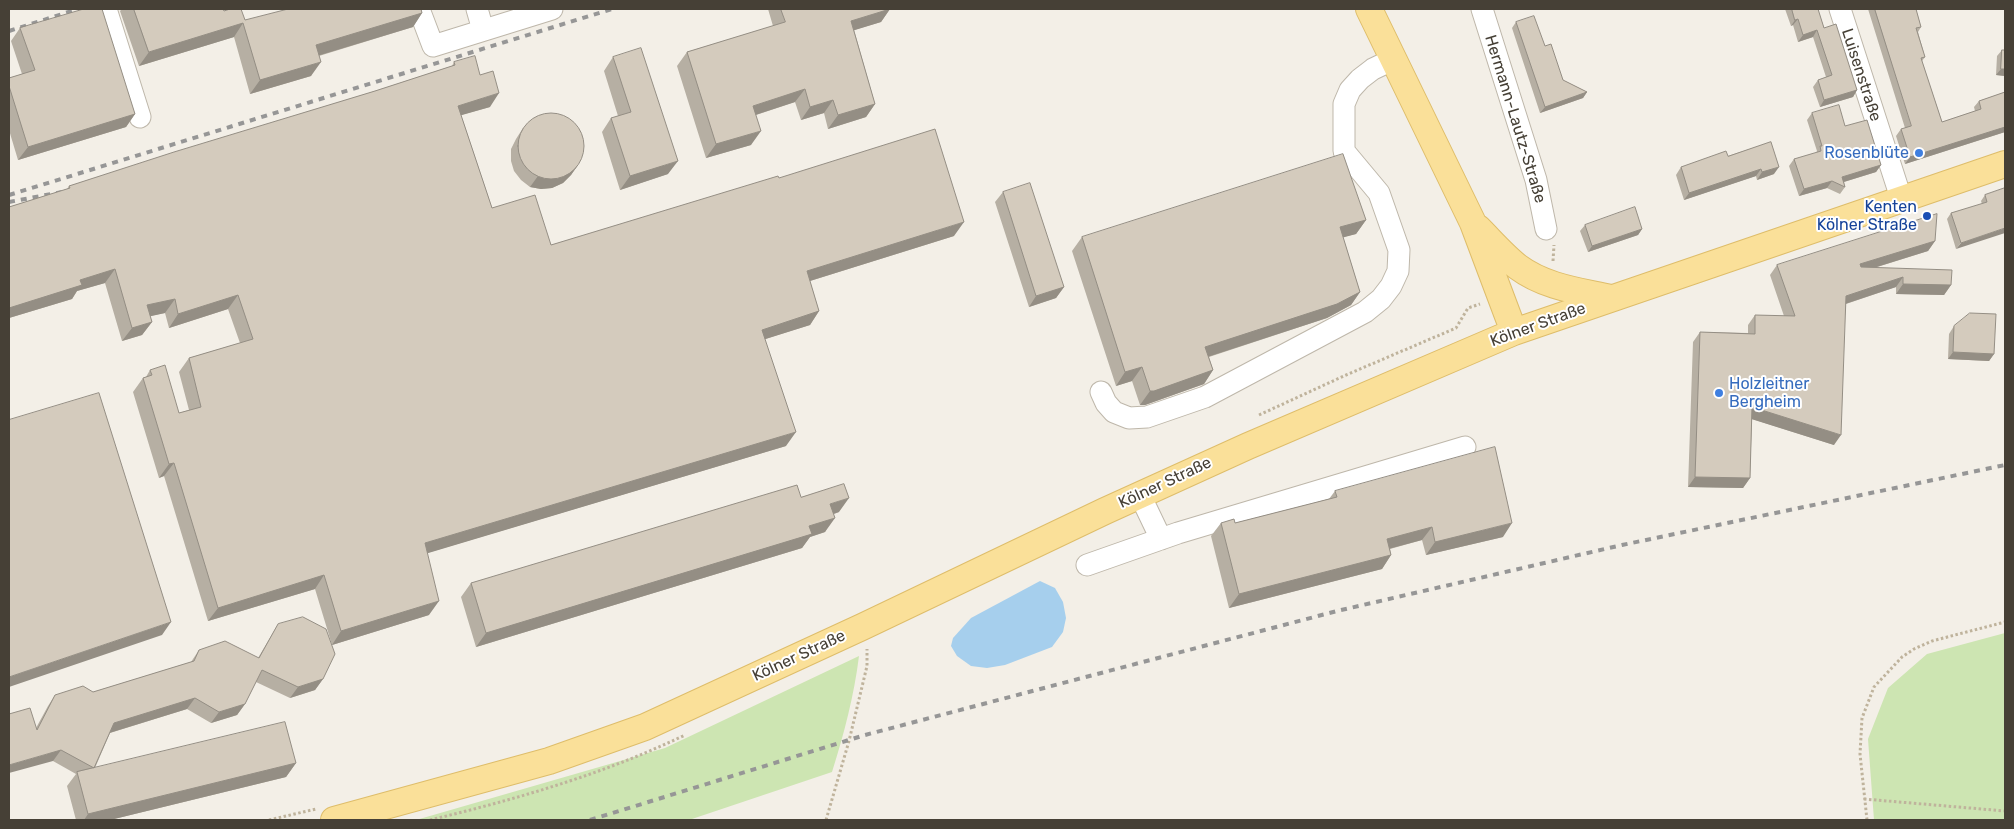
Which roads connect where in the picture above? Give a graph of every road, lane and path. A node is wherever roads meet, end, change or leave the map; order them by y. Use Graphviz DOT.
graph roads {
  1 [pos="106,9"];
  2 [pos="419,9"];
  3 [pos="476,9"];
  4 [pos="552,9"];
  5 [pos="1369,9"];
  6 [pos="1482,9"];
  7 [pos="1840,9"];
  8 [pos="483,30"];
  9 [pos="1394,59"];
  10 [pos="140,117"];
  11 [pos="2005,164"];
  12 [pos="1901,198"];
  13 [pos="1473,223"];
  14 [pos="1546,229"];
  15 [pos="1501,296"];
  16 [pos="1611,298"];
  17 [pos="1514,332"];
  18 [pos="1101,392"];
  19 [pos="1259,415"];
  20 [pos="1465,447"];
  21 [pos="1140,495"];
  22 [pos="1161,539"];
  23 [pos="1087,565"];
  24 [pos="2005,622"];
  25 [pos="862,627"];
  26 [pos="1864,799"];
  27 [pos="2005,811"];
  28 [pos="325,814"];
  29 [pos="270,820"];
  30 [pos="826,820"];
  31 [pos="1867,820"];
  1 -- 10 [label="street"];
  2 -- 8 [label="street"];
  3 -- 8 [label="street"];
  4 -- 8 [label="street"];
  5 -- 9 [label="main road"];
  6 -- 14 [label="street, Hermann-Lautz-Straße"];
  7 -- 12 [label="street, Luisenstraße"];
  9 -- 13 [label="main road"];
  9 -- 18 [label="street"];
  11 -- 12 [label="main road, Kölner Straße"];
  12 -- 16 [label="main road, Kölner Straße"];
  13 -- 15 [label="main road"];
  13 -- 16 [label="main road"];
  15 -- 17 [label="main road"];
  15 -- 19 [label="path"];
  16 -- 17 [label="main road, Kölner Straße"];
  17 -- 21 [label="main road, Kölner Straße"];
  20 -- 22 [label="street"];
  21 -- 22 [label="street"];
  21 -- 25 [label="main road, Kölner Straße"];
  22 -- 23 [label="street"];
  24 -- 26 [label="path"];
  25 -- 28 [label="main road, Kölner Straße"];
  25 -- 30 [label="path"];
  26 -- 27 [label="path"];
  26 -- 31 [label="path"];
  28 -- 29 [label="path"];
}
